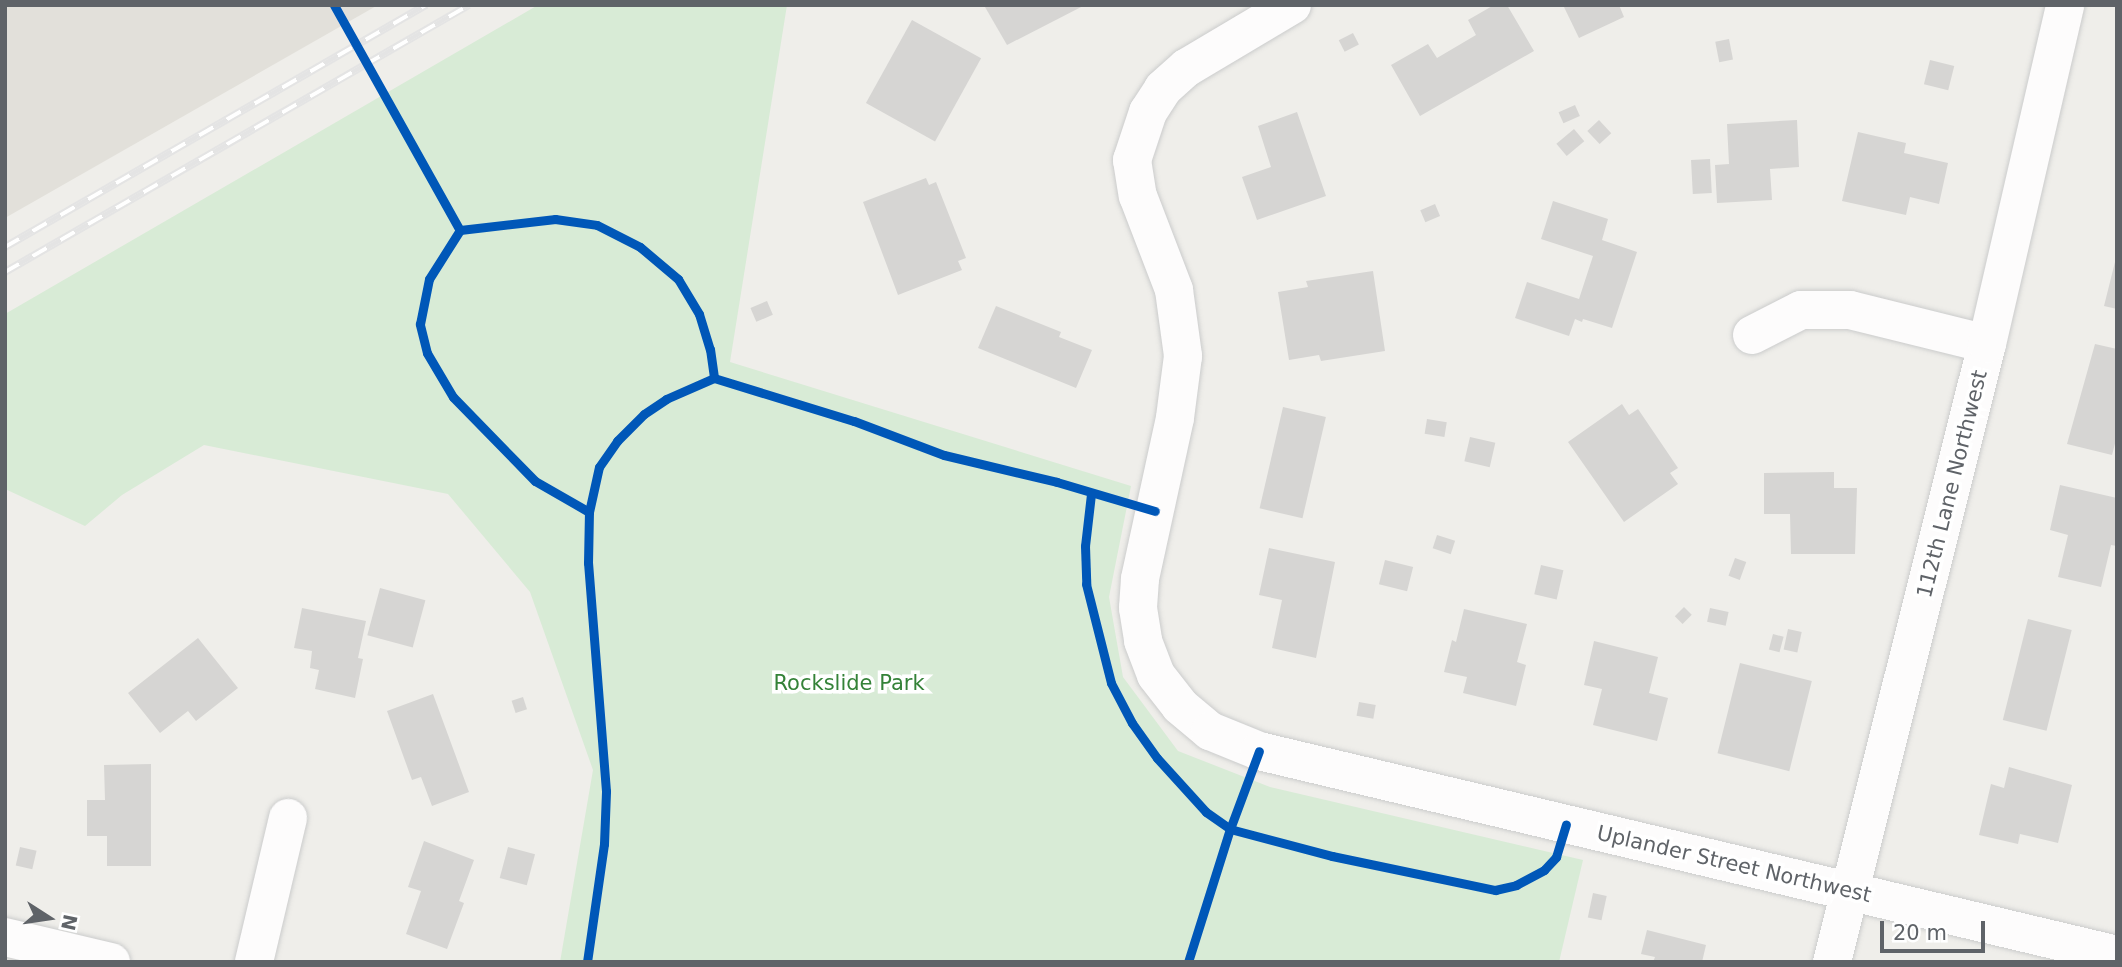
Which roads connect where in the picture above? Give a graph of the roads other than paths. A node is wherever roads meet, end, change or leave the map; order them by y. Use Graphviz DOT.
graph roads {
  1 [pos="1292,5"];
  2 [pos="2066,5"];
  3 [pos="1752,335"];
  4 [pos="1987,344"];
  5 [pos="288,818"];
  6 [pos="1848,889"];
  7 [pos="5,937"];
  8 [pos="2117,955"];
  9 [pos="111,962"];
  10 [pos="254,962"];
  11 [pos="1832,962"];
  1 -- 6 [label="street, Uplander Street Northwest"];
  2 -- 4 [label="street, 112th Lane Northwest"];
  3 -- 4 [label="street"];
  4 -- 6 [label="street, 112th Lane Northwest"];
  5 -- 10 [label="street"];
  6 -- 8 [label="street, Uplander Street Northwest"];
  6 -- 11 [label="street, 112th Lane Northwest"];
  7 -- 9 [label="street"];
}
